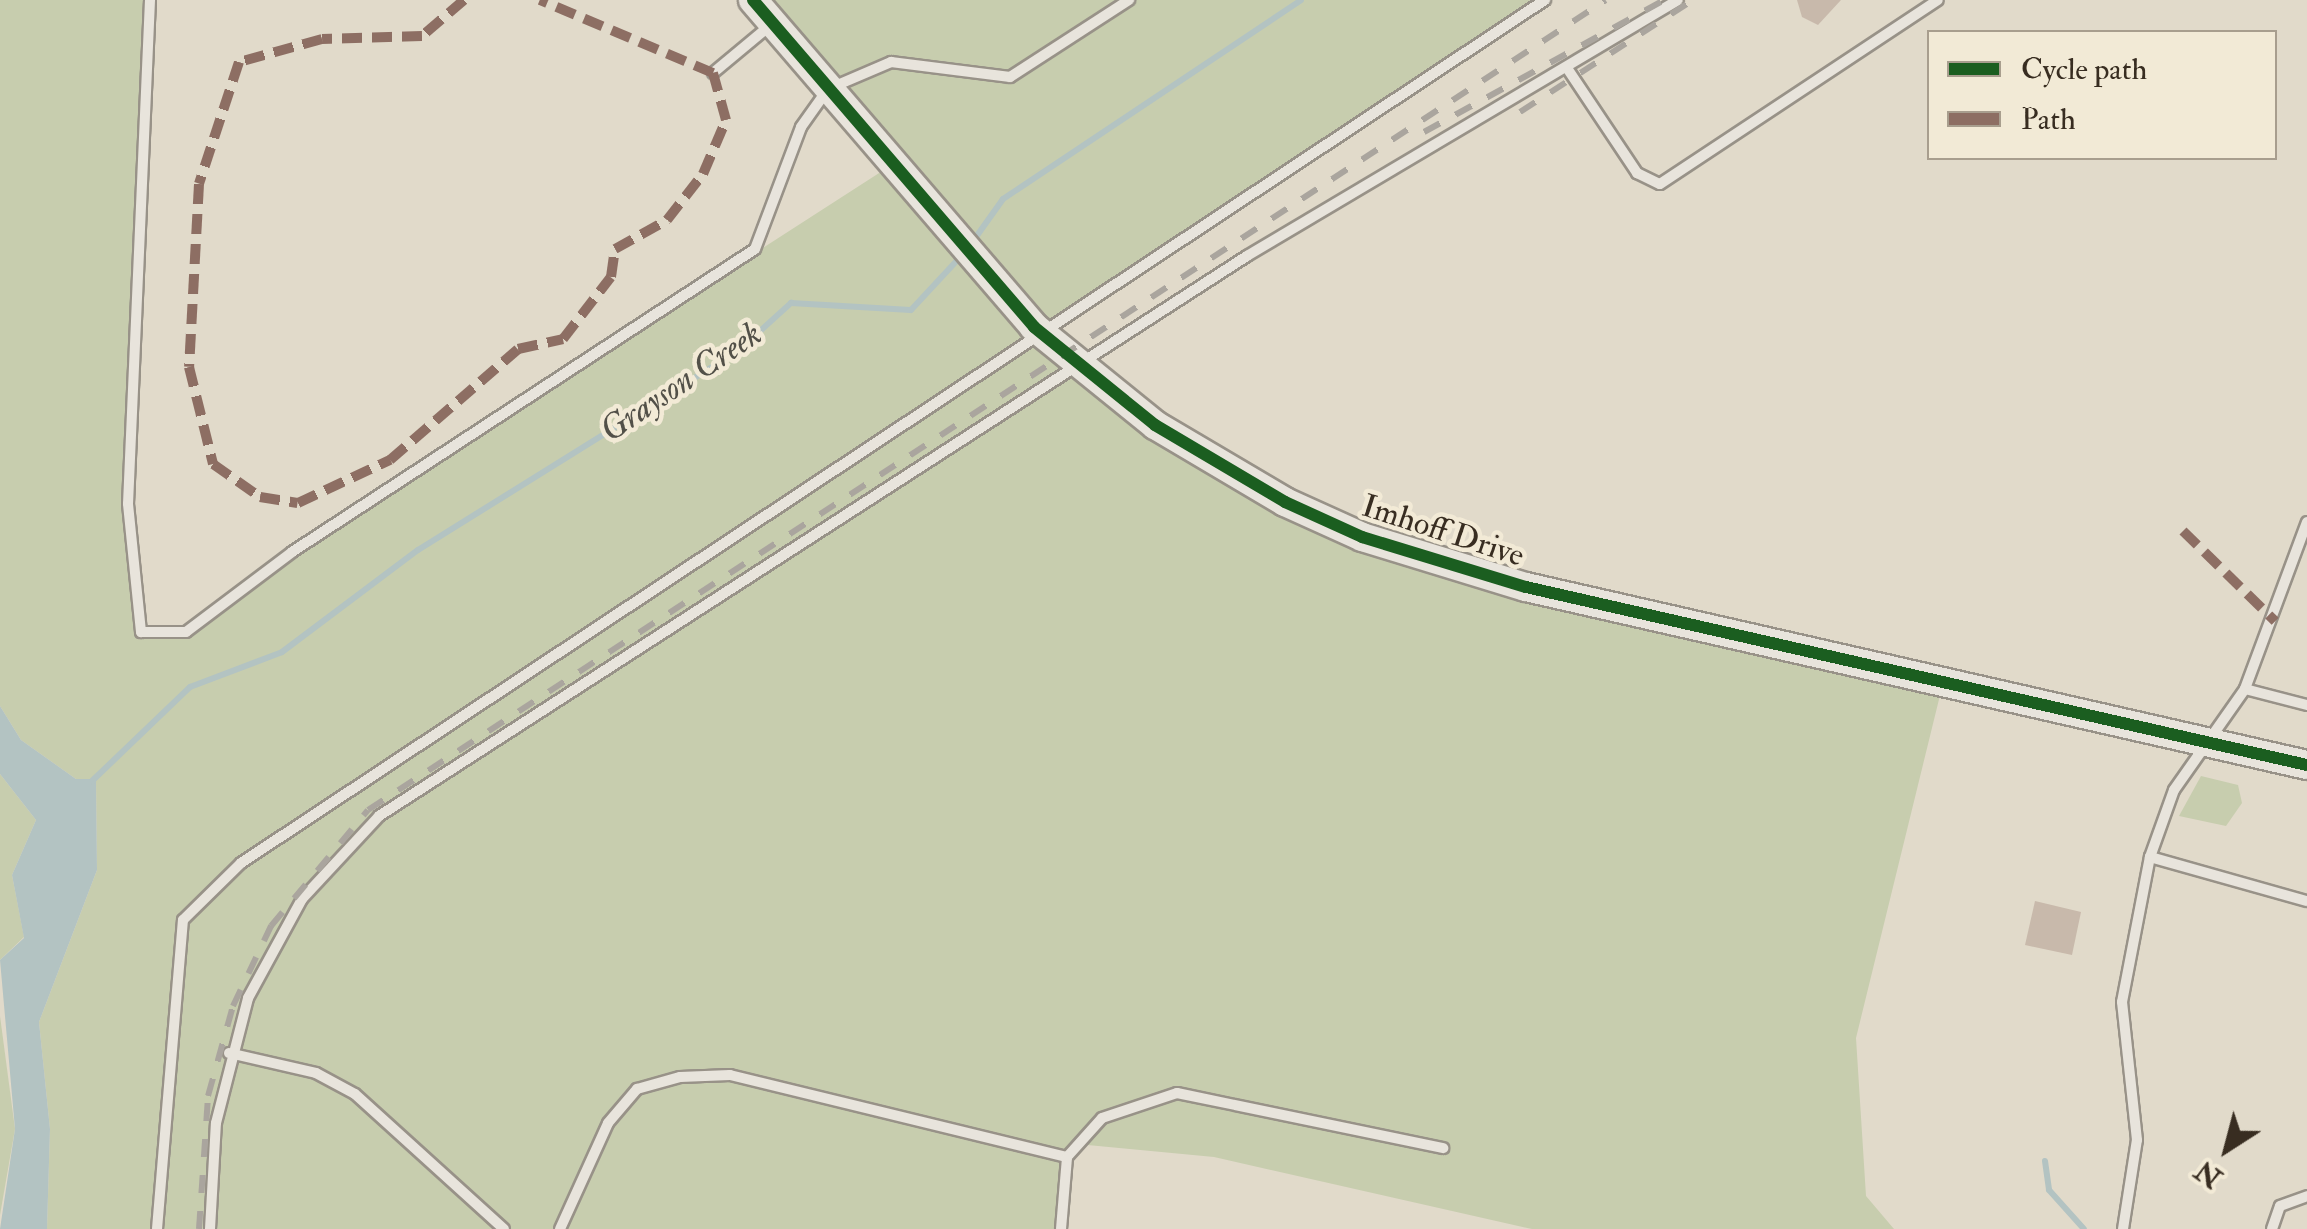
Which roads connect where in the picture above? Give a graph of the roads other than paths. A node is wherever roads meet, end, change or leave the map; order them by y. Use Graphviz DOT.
graph roads {
  1 [pos="150,0"];
  2 [pos="753,0"];
  3 [pos="1130,0"];
  4 [pos="1546,0"];
  5 [pos="1678,0"];
  6 [pos="1938,0"];
  7 [pos="774,23"];
  8 [pos="1569,70"];
  9 [pos="713,73"];
  10 [pos="828,88"];
  11 [pos="1039,332"];
  12 [pos="1076,366"];
  13 [pos="2307,522"];
  14 [pos="2245,690"];
  15 [pos="2307,705"];
  16 [pos="2203,742"];
  17 [pos="2307,764"];
  18 [pos="2150,857"];
  19 [pos="2307,901"];
  20 [pos="230,1052"];
  21 [pos="1443,1148"];
  22 [pos="1067,1157"];
  23 [pos="2307,1196"];
  24 [pos="158,1229"];
  25 [pos="210,1229"];
  26 [pos="504,1229"];
  27 [pos="560,1229"];
  28 [pos="1061,1229"];
  29 [pos="2123,1229"];
  30 [pos="2272,1229"];
  1 -- 10 [label="lane"];
  2 -- 7 [label="street, Imhoff Drive"];
  3 -- 10 [label="lane"];
  4 -- 11 [label="lane"];
  5 -- 8 [label="lane"];
  6 -- 8 [label="lane"];
  7 -- 9 [label="lane"];
  7 -- 10 [label="street, Imhoff Drive"];
  8 -- 12 [label="lane"];
  10 -- 11 [label="street, Imhoff Drive"];
  11 -- 12 [label="street, Imhoff Drive"];
  11 -- 24 [label="lane"];
  12 -- 16 [label="street, Imhoff Drive"];
  12 -- 20 [label="lane"];
  13 -- 14 [label="lane"];
  14 -- 15 [label="lane"];
  14 -- 16 [label="lane"];
  16 -- 17 [label="street, Imhoff Drive"];
  16 -- 18 [label="lane"];
  18 -- 19 [label="lane"];
  18 -- 29 [label="lane"];
  20 -- 25 [label="lane"];
  20 -- 26 [label="lane"];
  21 -- 22 [label="lane"];
  22 -- 27 [label="lane"];
  22 -- 28 [label="lane"];
  23 -- 30 [label="lane"];
}
